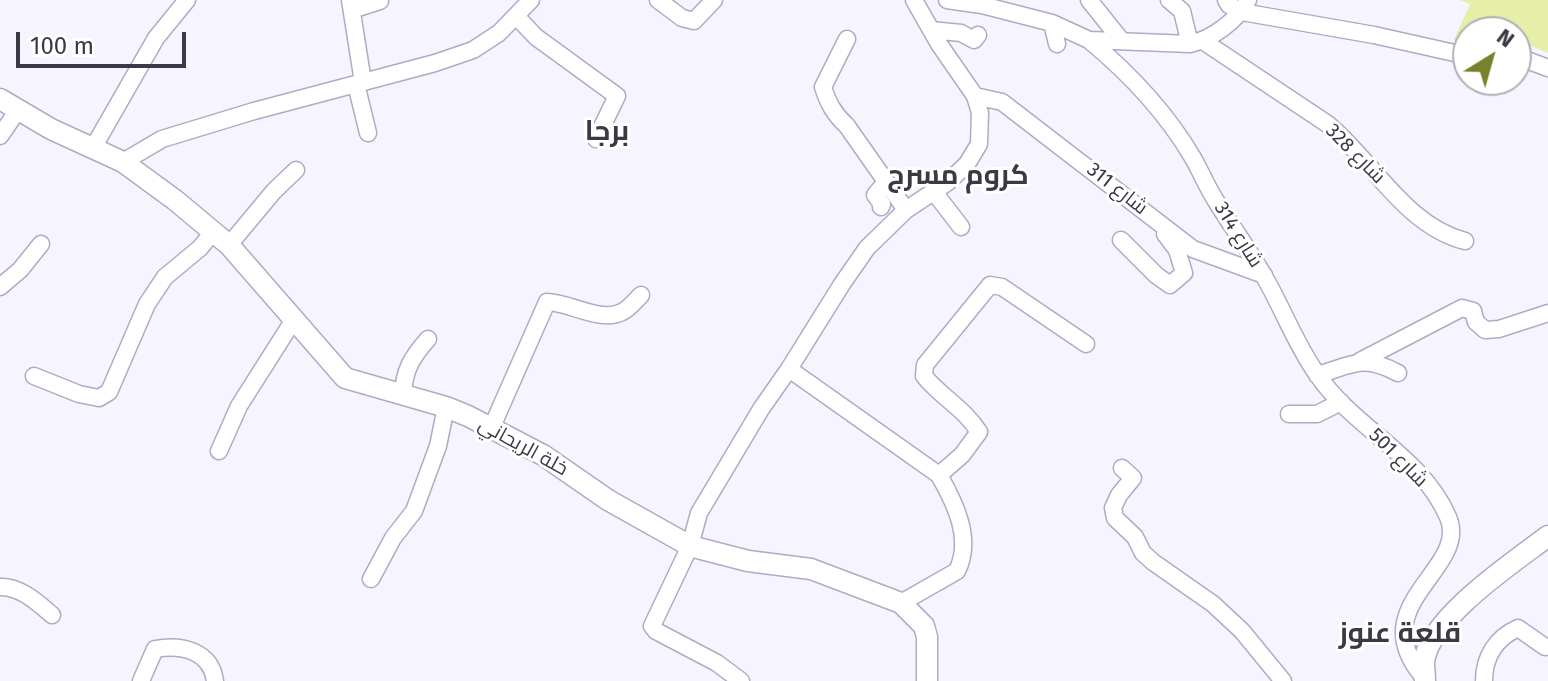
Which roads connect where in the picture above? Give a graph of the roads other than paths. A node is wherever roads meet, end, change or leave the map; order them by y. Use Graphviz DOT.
graph roads {
  1 [pos="187,0"];
  2 [pos="531,0"];
  3 [pos="658,0"];
  4 [pos="714,0"];
  5 [pos="914,0"];
  6 [pos="947,0"];
  7 [pos="1089,0"];
  8 [pos="1169,0"];
  9 [pos="1226,0"];
  10 [pos="380,1"];
  11 [pos="351,5"];
  12 [pos="1245,6"];
  13 [pos="516,16"];
  14 [pos="1052,23"];
  15 [pos="978,35"];
  16 [pos="847,39"];
  17 [pos="1089,40"];
  18 [pos="1121,40"];
  19 [pos="938,42"];
  20 [pos="1196,43"];
  21 [pos="1057,44"];
  22 [pos="1452,52"];
  23 [pos="360,83"];
  24 [pos="975,96"];
  25 [pos="0,99"];
  26 [pos="18,110"];
  27 [pos="368,133"];
  28 [pos="0,136"];
  29 [pos="596,139"];
  30 [pos="93,148"];
  31 [pos="118,160"];
  32 [pos="296,170"];
  33 [pos="886,182"];
  34 [pos="934,192"];
  35 [pos="881,207"];
  36 [pos="906,210"];
  37 [pos="1155,220"];
  38 [pos="961,227"];
  39 [pos="221,238"];
  40 [pos="1121,240"];
  41 [pos="1465,241"];
  42 [pos="41,244"];
  43 [pos="1264,275"];
  44 [pos="0,287"];
  45 [pos="641,295"];
  46 [pos="1548,313"];
  47 [pos="293,321"];
  48 [pos="428,339"];
  49 [pos="1086,344"];
  50 [pos="1360,361"];
  51 [pos="789,369"];
  52 [pos="1398,373"];
  53 [pos="1317,375"];
  54 [pos="34,376"];
  55 [pos="403,394"];
  56 [pos="1341,402"];
  57 [pos="446,407"];
  58 [pos="1289,414"];
  59 [pos="491,429"];
  60 [pos="219,451"];
  61 [pos="1122,468"];
  62 [pos="939,475"];
  63 [pos="1548,536"];
  64 [pos="690,546"];
  65 [pos="371,579"];
  66 [pos="0,587"];
  67 [pos="901,603"];
  68 [pos="52,615"];
  69 [pos="1545,647"];
  70 [pos="1426,680"];
  71 [pos="141,681"];
  72 [pos="215,681"];
  73 [pos="741,681"];
  74 [pos="927,681"];
  75 [pos="1283,681"];
  76 [pos="1484,681"];
  1 -- 30 [label="street"];
  2 -- 13 [label="street"];
  3 -- 4 [label="street"];
  5 -- 19 [label="street"];
  6 -- 14 [label="street"];
  7 -- 18 [label="street"];
  8 -- 20 [label="street"];
  9 -- 12 [label="street"];
  10 -- 11 [label="street"];
  11 -- 23 [label="street"];
  12 -- 20 [label="street"];
  12 -- 22 [label="street"];
  13 -- 23 [label="street"];
  13 -- 29 [label="street"];
  14 -- 17 [label="street"];
  14 -- 21 [label="street"];
  15 -- 19 [label="street"];
  16 -- 33 [label="street"];
  17 -- 18 [label="street"];
  17 -- 43 [label="street, شارع 314"];
  18 -- 20 [label="street"];
  19 -- 24 [label="street"];
  20 -- 41 [label="street, شارع 328"];
  23 -- 27 [label="street"];
  23 -- 31 [label="street"];
  24 -- 34 [label="street"];
  24 -- 37 [label="street, شارع 311"];
  25 -- 26 [label="main road, خلة الريحاني"];
  26 -- 28 [label="street"];
  26 -- 30 [label="main road, خلة الريحاني"];
  30 -- 31 [label="main road, خلة الريحاني"];
  31 -- 39 [label="main road, خلة الريحاني"];
  32 -- 39 [label="street"];
  33 -- 35 [label="street"];
  33 -- 36 [label="street"];
  34 -- 36 [label="street"];
  34 -- 38 [label="street"];
  36 -- 51 [label="street"];
  37 -- 40 [label="street"];
  37 -- 43 [label="street, شارع 311"];
  39 -- 47 [label="main road, خلة الريحاني"];
  39 -- 54 [label="street"];
  42 -- 44 [label="street"];
  43 -- 53 [label="street, شارع 314"];
  45 -- 59 [label="street"];
  46 -- 50 [label="street"];
  47 -- 55 [label="main road, خلة الريحاني"];
  47 -- 60 [label="street"];
  48 -- 55 [label="street"];
  49 -- 62 [label="street"];
  50 -- 52 [label="street"];
  50 -- 53 [label="street"];
  51 -- 62 [label="street"];
  51 -- 64 [label="street"];
  53 -- 56 [label="street, شارع 501"];
  55 -- 57 [label="main road, خلة الريحاني"];
  56 -- 58 [label="street"];
  56 -- 70 [label="street, شارع 501"];
  57 -- 59 [label="main road, خلة الريحاني"];
  57 -- 65 [label="street"];
  59 -- 64 [label="main road, خلة الريحاني"];
  61 -- 75 [label="street"];
  62 -- 67 [label="street"];
  63 -- 70 [label="main road"];
  64 -- 67 [label="main road, خلة الريحاني"];
  64 -- 73 [label="street"];
  66 -- 68 [label="street"];
  67 -- 74 [label="main road, خلة الريحاني"];
  69 -- 76 [label="street"];
  71 -- 72 [label="street"];
}
